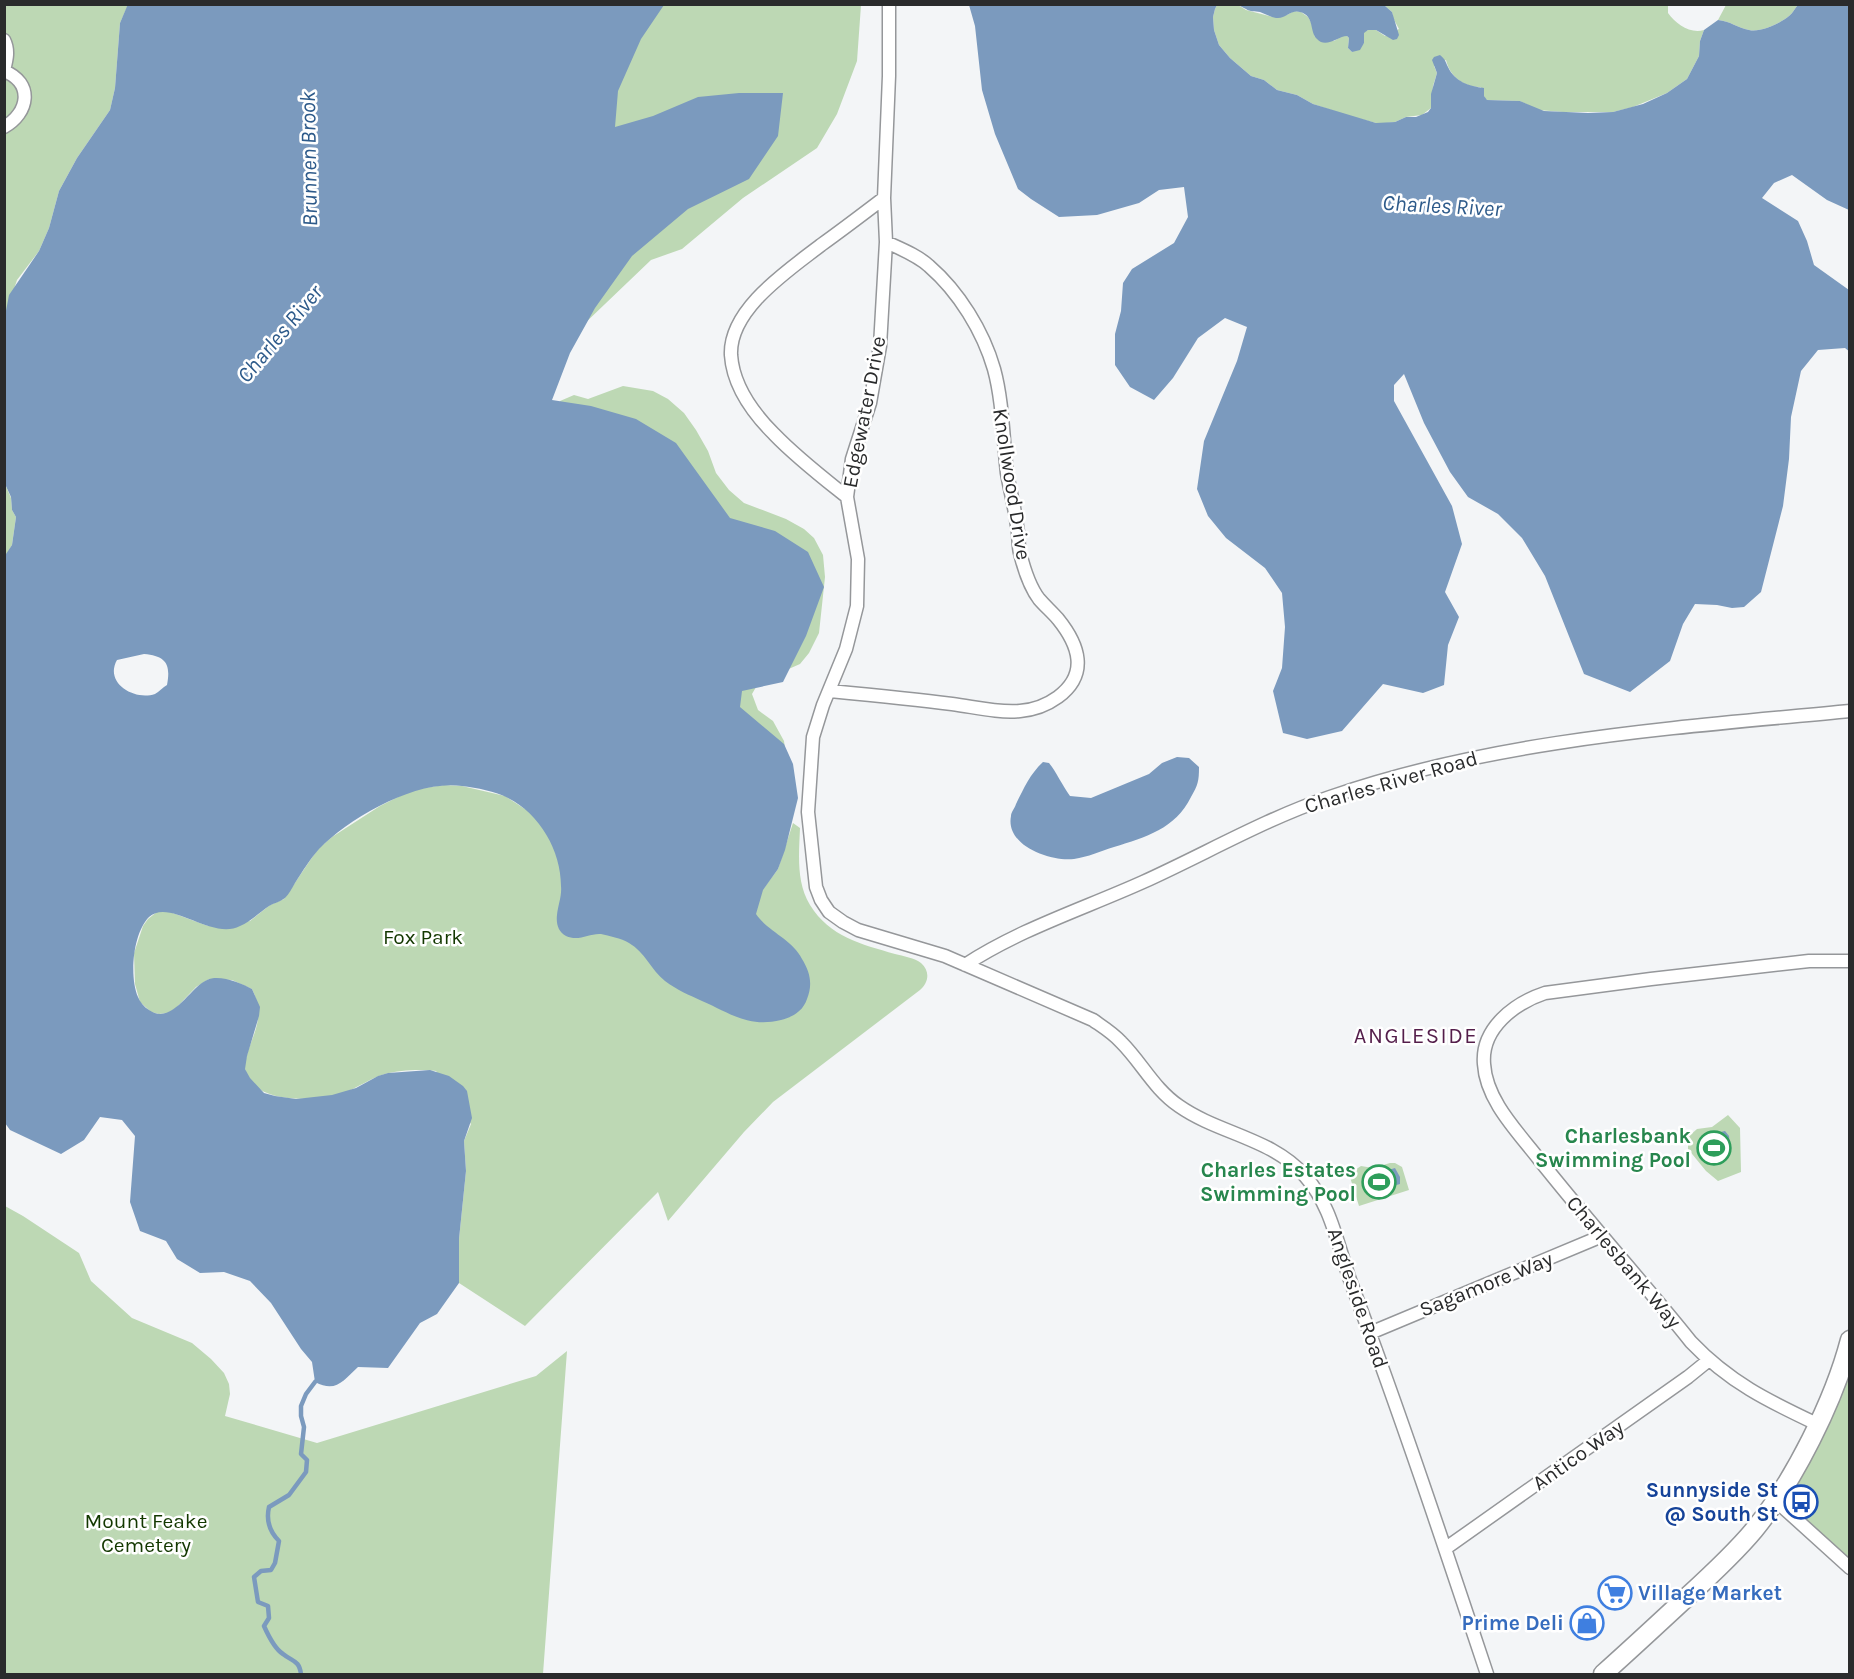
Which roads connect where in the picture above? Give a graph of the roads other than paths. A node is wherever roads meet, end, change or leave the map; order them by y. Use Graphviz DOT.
graph roads {
  1 [pos="889,4"];
  2 [pos="4,40"];
  3 [pos="4,70"];
  4 [pos="4,127"];
  5 [pos="884,198"];
  6 [pos="886,242"];
  7 [pos="847,497"];
  8 [pos="830,691"];
  9 [pos="1850,711"];
  10 [pos="1850,961"];
  11 [pos="965,965"];
  12 [pos="1602,1236"];
  13 [pos="1370,1332"];
  14 [pos="1850,1340"];
  15 [pos="1709,1360"];
  16 [pos="1817,1424"];
  17 [pos="1776,1501"];
  18 [pos="1446,1548"];
  19 [pos="1850,1568"];
  20 [pos="1487,1674"];
  21 [pos="1603,1674"];
  1 -- 5 [label="street, Edgewater Drive"];
  2 -- 3 [label="street"];
  3 -- 4 [label="street"];
  5 -- 6 [label="street, Edgewater Drive"];
  5 -- 7 [label="street"];
  6 -- 7 [label="street, Edgewater Drive"];
  6 -- 8 [label="street, Knollwood Drive"];
  7 -- 8 [label="street, Edgewater Drive"];
  8 -- 11 [label="street, Edgewater Drive"];
  9 -- 11 [label="street, Charles River Road"];
  10 -- 12 [label="street, Charlesbank Way"];
  11 -- 13 [label="street, Angleside Road"];
  12 -- 13 [label="street, Sagamore Way"];
  12 -- 15 [label="street, Charlesbank Way"];
  13 -- 18 [label="street, Angleside Road"];
  14 -- 16 [label="main road"];
  15 -- 16 [label="street, Charlesbank Way"];
  15 -- 18 [label="street, Antico Way"];
  16 -- 17 [label="main road"];
  17 -- 19 [label="street"];
  17 -- 21 [label="main road"];
  18 -- 20 [label="street, Angleside Road"];
}
